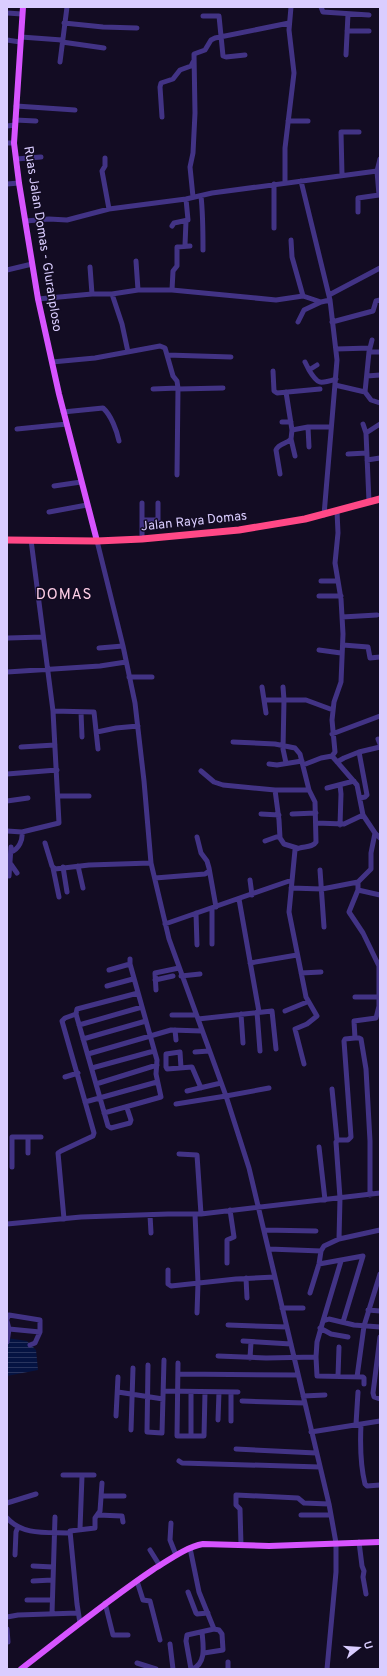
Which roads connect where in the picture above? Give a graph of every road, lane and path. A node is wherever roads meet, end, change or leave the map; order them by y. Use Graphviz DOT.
graph roads {
  1 [pos="67,7"];
  2 [pos="291,7"];
  3 [pos="321,7"];
  4 [pos="23,10"];
  5 [pos="7,13"];
  6 [pos="348,14"];
  7 [pos="369,14"];
  8 [pos="203,16"];
  9 [pos="64,23"];
  10 [pos="289,23"];
  11 [pos="137,28"];
  12 [pos="347,30"];
  13 [pos="370,31"];
  14 [pos="220,37"];
  15 [pos="20,39"];
  16 [pos="7,40"];
  17 [pos="62,41"];
  18 [pos="104,48"];
  19 [pos="245,55"];
  20 [pos="346,55"];
  21 [pos="60,62"];
  22 [pos="193,62"];
  23 [pos="16,106"];
  24 [pos="75,110"];
  25 [pos="162,117"];
  26 [pos="36,120"];
  27 [pos="288,121"];
  28 [pos="308,121"];
  29 [pos="15,122"];
  30 [pos="7,126"];
  31 [pos="359,132"];
  32 [pos="14,142"];
  33 [pos="7,143"];
  34 [pos="41,156"];
  35 [pos="105,158"];
  36 [pos="16,159"];
  37 [pos="380,159"];
  38 [pos="377,170"];
  39 [pos="342,175"];
  40 [pos="301,181"];
  41 [pos="19,183"];
  42 [pos="285,183"];
  43 [pos="7,184"];
  44 [pos="274,184"];
  45 [pos="379,195"];
  46 [pos="201,196"];
  47 [pos="193,197"];
  48 [pos="186,199"];
  49 [pos="109,209"];
  50 [pos="358,212"];
  51 [pos="26,221"];
  52 [pos="186,221"];
  53 [pos="172,226"];
  54 [pos="274,228"];
  55 [pos="291,240"];
  56 [pos="203,250"];
  57 [pos="136,261"];
  58 [pos="32,264"];
  59 [pos="90,267"];
  60 [pos="380,268"];
  61 [pos="7,270"];
  62 [pos="138,290"];
  63 [pos="172,290"];
  64 [pos="92,294"];
  65 [pos="112,294"];
  66 [pos="303,296"];
  67 [pos="330,297"];
  68 [pos="38,299"];
  69 [pos="380,300"];
  70 [pos="321,302"];
  71 [pos="298,322"];
  72 [pos="332,322"];
  73 [pos="372,340"];
  74 [pos="336,349"];
  75 [pos="370,350"];
  76 [pos="128,352"];
  77 [pos="380,352"];
  78 [pos="167,355"];
  79 [pos="231,357"];
  80 [pos="52,362"];
  81 [pos="305,362"];
  82 [pos="317,365"];
  83 [pos="309,370"];
  84 [pos="273,371"];
  85 [pos="380,375"];
  86 [pos="367,376"];
  87 [pos="336,379"];
  88 [pos="335,385"];
  89 [pos="178,388"];
  90 [pos="223,388"];
  91 [pos="153,389"];
  92 [pos="320,389"];
  93 [pos="286,392"];
  94 [pos="365,392"];
  95 [pos="380,403"];
  96 [pos="63,412"];
  97 [pos="282,422"];
  98 [pos="291,422"];
  99 [pos="67,424"];
  100 [pos="363,424"];
  101 [pos="380,424"];
  102 [pos="308,427"];
  103 [pos="331,427"];
  104 [pos="17,429"];
  105 [pos="292,430"];
  106 [pos="366,433"];
  107 [pos="291,439"];
  108 [pos="119,441"];
  109 [pos="309,447"];
  110 [pos="348,454"];
  111 [pos="367,454"];
  112 [pos="295,456"];
  113 [pos="380,458"];
  114 [pos="367,460"];
  115 [pos="280,474"];
  116 [pos="177,475"];
  117 [pos="81,482"];
  118 [pos="54,486"];
  119 [pos="380,499"];
  120 [pos="142,502"];
  121 [pos="369,502"];
  122 [pos="158,503"];
  123 [pos="86,505"];
  124 [pos="337,511"];
  125 [pos="49,512"];
  126 [pos="324,514"];
  127 [pos="142,520"];
  128 [pos="7,540"];
  129 [pos="31,540"];
  130 [pos="142,540"];
  131 [pos="97,541"];
  132 [pos="322,581"];
  133 [pos="338,581"];
  134 [pos="319,596"];
  135 [pos="341,596"];
  136 [pos="377,615"];
  137 [pos="342,617"];
  138 [pos="43,637"];
  139 [pos="8,638"];
  140 [pos="343,645"];
  141 [pos="123,646"];
  142 [pos="99,648"];
  143 [pos="319,650"];
  144 [pos="341,653"];
  145 [pos="380,657"];
  146 [pos="126,662"];
  147 [pos="48,669"];
  148 [pos="7,672"];
  149 [pos="130,677"];
  150 [pos="152,677"];
  151 [pos="262,687"];
  152 [pos="283,687"];
  153 [pos="264,700"];
  154 [pos="284,700"];
  155 [pos="333,710"];
  156 [pos="53,711"];
  157 [pos="81,712"];
  158 [pos="266,713"];
  159 [pos="380,716"];
  160 [pos="138,726"];
  161 [pos="97,732"];
  162 [pos="332,734"];
  163 [pos="82,737"];
  164 [pos="233,742"];
  165 [pos="379,743"];
  166 [pos="55,745"];
  167 [pos="283,745"];
  168 [pos="22,746"];
  169 [pos="98,749"];
  170 [pos="359,752"];
  171 [pos="332,756"];
  172 [pos="338,762"];
  173 [pos="286,763"];
  174 [pos="302,763"];
  175 [pos="269,764"];
  176 [pos="57,770"];
  177 [pos="201,771"];
  178 [pos="7,774"];
  179 [pos="354,781"];
  180 [pos="340,784"];
  181 [pos="326,788"];
  182 [pos="275,790"];
  183 [pos="309,790"];
  184 [pos="58,796"];
  185 [pos="89,796"];
  186 [pos="28,798"];
  187 [pos="360,798"];
  188 [pos="7,802"];
  189 [pos="316,813"];
  190 [pos="261,814"];
  191 [pos="292,814"];
  192 [pos="279,815"];
  193 [pos="363,815"];
  194 [pos="316,823"];
  195 [pos="340,825"];
  196 [pos="7,831"];
  197 [pos="22,832"];
  198 [pos="375,833"];
  199 [pos="279,836"];
  200 [pos="197,837"];
  201 [pos="380,838"];
  202 [pos="265,841"];
  203 [pos="45,843"];
  204 [pos="297,848"];
  205 [pos="10,862"];
  206 [pos="151,863"];
  207 [pos="78,866"];
  208 [pos="53,868"];
  209 [pos="63,868"];
  210 [pos="320,870"];
  211 [pos="209,871"];
  212 [pos="17,873"];
  213 [pos="9,876"];
  214 [pos="155,878"];
  215 [pos="250,880"];
  216 [pos="292,880"];
  217 [pos="358,882"];
  218 [pos="83,888"];
  219 [pos="291,888"];
  220 [pos="322,889"];
  221 [pos="358,890"];
  222 [pos="67,892"];
  223 [pos="252,895"];
  224 [pos="380,895"];
  225 [pos="58,897"];
  226 [pos="239,900"];
  227 [pos="214,907"];
  228 [pos="196,914"];
  229 [pos="165,924"];
  230 [pos="324,927"];
  231 [pos="212,944"];
  232 [pos="197,945"];
  233 [pos="297,955"];
  234 [pos="379,961"];
  235 [pos="250,963"];
  236 [pos="179,968"];
  237 [pos="109,970"];
  238 [pos="321,972"];
  239 [pos="301,973"];
  240 [pos="200,974"];
  241 [pos="173,976"];
  242 [pos="181,976"];
  243 [pos="133,979"];
  244 [pos="155,980"];
  245 [pos="107,986"];
  246 [pos="156,990"];
  247 [pos="138,993"];
  248 [pos="355,997"];
  249 [pos="379,997"];
  250 [pos="307,1002"];
  251 [pos="379,1006"];
  252 [pos="142,1008"];
  253 [pos="285,1011"];
  254 [pos="258,1012"];
  255 [pos="76,1014"];
  256 [pos="241,1014"];
  257 [pos="172,1015"];
  258 [pos="197,1017"];
  259 [pos="146,1021"];
  260 [pos="79,1025"];
  261 [pos="175,1030"];
  262 [pos="202,1031"];
  263 [pos="151,1036"];
  264 [pos="355,1038"];
  265 [pos="83,1039"];
  266 [pos="176,1040"];
  267 [pos="243,1043"];
  268 [pos="276,1049"];
  269 [pos="154,1050"];
  270 [pos="209,1051"];
  271 [pos="260,1051"];
  272 [pos="195,1052"];
  273 [pos="88,1054"];
  274 [pos="304,1064"];
  275 [pos="157,1065"];
  276 [pos="92,1068"];
  277 [pos="181,1068"];
  278 [pos="78,1073"];
  279 [pos="65,1077"];
  280 [pos="157,1082"];
  281 [pos="221,1083"];
  282 [pos="96,1084"];
  283 [pos="201,1088"];
  284 [pos="269,1088"];
  285 [pos="332,1089"];
  286 [pos="187,1091"];
  287 [pos="226,1096"];
  288 [pos="100,1099"];
  289 [pos="85,1102"];
  290 [pos="176,1104"];
  291 [pos="127,1108"];
  292 [pos="104,1113"];
  293 [pos="28,1137"];
  294 [pos="41,1137"];
  295 [pos="10,1140"];
  296 [pos="337,1140"];
  297 [pos="319,1147"];
  298 [pos="28,1153"];
  299 [pos="179,1154"];
  300 [pos="12,1167"];
  301 [pos="380,1193"];
  302 [pos="370,1195"];
  303 [pos="340,1198"];
  304 [pos="325,1200"];
  305 [pos="258,1207"];
  306 [pos="230,1210"];
  307 [pos="150,1214"];
  308 [pos="198,1214"];
  309 [pos="64,1219"];
  310 [pos="7,1224"];
  311 [pos="264,1230"];
  312 [pos="380,1230"];
  313 [pos="316,1231"];
  314 [pos="151,1233"];
  315 [pos="339,1239"];
  316 [pos="269,1249"];
  317 [pos="321,1250"];
  318 [pos="341,1261"];
  319 [pos="227,1264"];
  320 [pos="319,1264"];
  321 [pos="168,1270"];
  322 [pos="380,1274"];
  323 [pos="275,1277"];
  324 [pos="246,1278"];
  325 [pos="198,1283"];
  326 [pos="310,1293"];
  327 [pos="247,1298"];
  328 [pos="282,1308"];
  329 [pos="303,1308"];
  330 [pos="368,1310"];
  331 [pos="380,1311"];
  332 [pos="197,1313"];
  333 [pos="7,1320"];
  334 [pos="323,1321"];
  335 [pos="343,1322"];
  336 [pos="228,1325"];
  337 [pos="287,1326"];
  338 [pos="364,1326"];
  339 [pos="380,1327"];
  340 [pos="320,1328"];
  341 [pos="9,1329"];
  342 [pos="40,1332"];
  343 [pos="348,1337"];
  344 [pos="380,1337"];
  345 [pos="242,1341"];
  346 [pos="7,1342"];
  347 [pos="251,1342"];
  348 [pos="291,1344"];
  349 [pos="30,1345"];
  350 [pos="339,1347"];
  351 [pos="218,1356"];
  352 [pos="294,1357"];
  353 [pos="316,1357"];
  354 [pos="250,1358"];
  355 [pos="164,1360"];
  356 [pos="178,1363"];
  357 [pos="148,1365"];
  358 [pos="133,1368"];
  359 [pos="178,1374"];
  360 [pos="298,1374"];
  361 [pos="338,1376"];
  362 [pos="118,1377"];
  363 [pos="357,1377"];
  364 [pos="364,1384"];
  365 [pos="163,1391"];
  366 [pos="178,1391"];
  367 [pos="118,1392"];
  368 [pos="192,1392"];
  369 [pos="205,1392"];
  370 [pos="219,1392"];
  371 [pos="231,1392"];
  372 [pos="238,1392"];
  373 [pos="358,1392"];
  374 [pos="325,1394"];
  375 [pos="132,1395"];
  376 [pos="303,1396"];
  377 [pos="148,1397"];
  378 [pos="163,1399"];
  379 [pos="380,1399"];
  380 [pos="242,1402"];
  381 [pos="305,1403"];
  382 [pos="116,1416"];
  383 [pos="218,1420"];
  384 [pos="380,1420"];
  385 [pos="231,1421"];
  386 [pos="359,1424"];
  387 [pos="131,1430"];
  388 [pos="311,1432"];
  389 [pos="191,1436"];
  390 [pos="236,1449"];
  391 [pos="316,1453"];
  392 [pos="179,1461"];
  393 [pos="320,1467"];
  394 [pos="94,1475"];
  395 [pos="63,1476"];
  396 [pos="82,1476"];
  397 [pos="102,1483"];
  398 [pos="380,1485"];
  399 [pos="36,1494"];
  400 [pos="101,1496"];
  401 [pos="124,1496"];
  402 [pos="7,1503"];
  403 [pos="329,1504"];
  404 [pos="98,1515"];
  405 [pos="301,1515"];
  406 [pos="331,1515"];
  407 [pos="55,1517"];
  408 [pos="8,1520"];
  409 [pos="123,1522"];
  410 [pos="171,1523"];
  411 [pos="18,1527"];
  412 [pos="80,1529"];
  413 [pos="54,1532"];
  414 [pos="70,1533"];
  415 [pos="359,1542"];
  416 [pos="380,1542"];
  417 [pos="336,1543"];
  418 [pos="240,1545"];
  419 [pos="190,1548"];
  420 [pos="150,1550"];
  421 [pos="15,1555"];
  422 [pos="176,1555"];
  423 [pos="33,1566"];
  424 [pos="160,1566"];
  425 [pos="53,1567"];
  426 [pos="33,1580"];
  427 [pos="52,1580"];
  428 [pos="137,1581"];
  429 [pos="188,1592"];
  430 [pos="366,1594"];
  431 [pos="27,1600"];
  432 [pos="52,1600"];
  433 [pos="105,1603"];
  434 [pos="78,1613"];
  435 [pos="208,1613"];
  436 [pos="52,1614"];
  437 [pos="7,1617"];
  438 [pos="80,1624"];
  439 [pos="7,1629"];
  440 [pos="214,1629"];
  441 [pos="202,1632"];
  442 [pos="128,1635"];
  443 [pos="160,1640"];
  444 [pos="8,1642"];
  445 [pos="170,1644"];
  446 [pos="204,1653"];
  447 [pos="228,1662"];
  448 [pos="137,1663"];
  449 [pos="21,1669"];
  450 [pos="156,1669"];
  451 [pos="173,1669"];
  452 [pos="191,1669"];
  453 [pos="228,1669"];
  454 [pos="327,1669"];
  1 -- 9 [label="street"];
  2 -- 10 [label="street"];
  3 -- 6 [label="street"];
  4 -- 5 [label="street"];
  4 -- 15 [label="main road, Ruas Jalan Domas - Gluranploso"];
  6 -- 7 [label="street"];
  6 -- 12 [label="street"];
  8 -- 14 [label="street"];
  9 -- 11 [label="street"];
  9 -- 17 [label="street"];
  10 -- 14 [label="street"];
  10 -- 27 [label="street"];
  12 -- 13 [label="street"];
  12 -- 20 [label="street"];
  14 -- 19 [label="street"];
  14 -- 22 [label="street"];
  15 -- 16 [label="street"];
  15 -- 17 [label="street"];
  15 -- 23 [label="main road, Ruas Jalan Domas - Gluranploso"];
  17 -- 18 [label="street"];
  17 -- 21 [label="street"];
  22 -- 25 [label="street"];
  22 -- 47 [label="street"];
  23 -- 24 [label="street"];
  23 -- 29 [label="main road, Ruas Jalan Domas - Gluranploso"];
  26 -- 29 [label="street"];
  27 -- 28 [label="street"];
  27 -- 42 [label="street"];
  29 -- 30 [label="street"];
  29 -- 32 [label="main road, Ruas Jalan Domas - Gluranploso"];
  31 -- 39 [label="street"];
  32 -- 33 [label="street"];
  32 -- 36 [label="main road, Ruas Jalan Domas - Gluranploso"];
  34 -- 36 [label="street"];
  35 -- 49 [label="street"];
  36 -- 41 [label="main road, Ruas Jalan Domas - Gluranploso"];
  37 -- 38 [label="street"];
  38 -- 39 [label="street"];
  38 -- 45 [label="street"];
  39 -- 40 [label="street"];
  40 -- 42 [label="street"];
  40 -- 67 [label="street"];
  41 -- 43 [label="street"];
  41 -- 51 [label="main road, Ruas Jalan Domas - Gluranploso"];
  42 -- 44 [label="street"];
  44 -- 46 [label="street"];
  44 -- 54 [label="street"];
  45 -- 50 [label="street"];
  46 -- 47 [label="street"];
  46 -- 56 [label="street"];
  47 -- 48 [label="street"];
  48 -- 49 [label="street"];
  48 -- 52 [label="street"];
  49 -- 51 [label="street"];
  51 -- 58 [label="main road, Ruas Jalan Domas - Gluranploso"];
  52 -- 53 [label="street"];
  52 -- 63 [label="street"];
  55 -- 66 [label="street"];
  57 -- 62 [label="street"];
  58 -- 61 [label="street"];
  58 -- 68 [label="main road, Ruas Jalan Domas - Gluranploso"];
  59 -- 64 [label="street"];
  60 -- 67 [label="street"];
  62 -- 63 [label="street"];
  62 -- 65 [label="street"];
  63 -- 66 [label="street"];
  64 -- 65 [label="street"];
  64 -- 68 [label="street"];
  65 -- 76 [label="street"];
  66 -- 70 [label="street"];
  67 -- 70 [label="street"];
  67 -- 72 [label="street"];
  68 -- 80 [label="main road, Ruas Jalan Domas - Gluranploso"];
  69 -- 72 [label="street"];
  70 -- 71 [label="street"];
  72 -- 74 [label="street"];
  73 -- 75 [label="street"];
  74 -- 75 [label="street"];
  74 -- 87 [label="street"];
  75 -- 77 [label="street"];
  75 -- 86 [label="street"];
  76 -- 78 [label="street"];
  76 -- 80 [label="street"];
  78 -- 79 [label="street"];
  78 -- 89 [label="street"];
  80 -- 96 [label="main road, Ruas Jalan Domas - Gluranploso"];
  81 -- 83 [label="street"];
  82 -- 83 [label="street"];
  83 -- 87 [label="street"];
  84 -- 93 [label="street"];
  85 -- 86 [label="street"];
  86 -- 94 [label="street"];
  87 -- 88 [label="street"];
  88 -- 94 [label="street"];
  88 -- 103 [label="street"];
  89 -- 90 [label="street"];
  89 -- 91 [label="street"];
  89 -- 116 [label="street"];
  92 -- 93 [label="street"];
  93 -- 98 [label="street"];
  94 -- 95 [label="street"];
  96 -- 99 [label="main road, Ruas Jalan Domas - Gluranploso"];
  96 -- 108 [label="street"];
  97 -- 98 [label="street"];
  98 -- 105 [label="street"];
  99 -- 104 [label="street"];
  99 -- 117 [label="main road, Ruas Jalan Domas - Gluranploso"];
  100 -- 106 [label="street"];
  101 -- 106 [label="street"];
  102 -- 103 [label="street"];
  102 -- 105 [label="street"];
  102 -- 109 [label="street"];
  103 -- 126 [label="street"];
  105 -- 107 [label="street"];
  106 -- 111 [label="street"];
  107 -- 112 [label="street"];
  107 -- 115 [label="street"];
  110 -- 111 [label="street"];
  111 -- 114 [label="street"];
  113 -- 114 [label="street"];
  114 -- 121 [label="street"];
  117 -- 118 [label="street"];
  117 -- 123 [label="main road, Ruas Jalan Domas - Gluranploso"];
  119 -- 121 [label="highway, Jalan Raya Domas"];
  120 -- 127 [label="street"];
  121 -- 124 [label="highway, Jalan Raya Domas"];
  122 -- 127 [label="street"];
  123 -- 125 [label="street"];
  123 -- 131 [label="main road, Ruas Jalan Domas - Gluranploso"];
  124 -- 126 [label="highway, Jalan Raya Domas"];
  124 -- 133 [label="street"];
  126 -- 130 [label="highway, Jalan Raya Domas"];
  127 -- 130 [label="street"];
  128 -- 129 [label="highway, Jalan Raya Domas"];
  129 -- 131 [label="highway, Jalan Raya Domas"];
  129 -- 138 [label="street"];
  130 -- 131 [label="highway, Jalan Raya Domas"];
  131 -- 141 [label="street"];
  132 -- 133 [label="street"];
  133 -- 135 [label="street"];
  134 -- 135 [label="street"];
  135 -- 137 [label="street"];
  136 -- 137 [label="street"];
  137 -- 140 [label="street"];
  138 -- 139 [label="street"];
  138 -- 147 [label="street"];
  140 -- 144 [label="street"];
  140 -- 145 [label="street"];
  141 -- 142 [label="street"];
  141 -- 146 [label="street"];
  143 -- 144 [label="street"];
  144 -- 155 [label="street"];
  146 -- 147 [label="street"];
  146 -- 149 [label="street"];
  147 -- 148 [label="street"];
  147 -- 156 [label="street"];
  149 -- 150 [label="street"];
  149 -- 160 [label="street"];
  151 -- 153 [label="street"];
  152 -- 154 [label="street"];
  153 -- 154 [label="street"];
  153 -- 158 [label="street"];
  154 -- 155 [label="street"];
  154 -- 167 [label="street"];
  155 -- 162 [label="street"];
  156 -- 157 [label="street"];
  156 -- 166 [label="street"];
  157 -- 161 [label="street"];
  157 -- 163 [label="street"];
  159 -- 162 [label="street"];
  160 -- 161 [label="street"];
  160 -- 206 [label="street"];
  161 -- 169 [label="street"];
  162 -- 171 [label="street"];
  164 -- 167 [label="street"];
  165 -- 170 [label="street"];
  166 -- 168 [label="street"];
  166 -- 176 [label="street"];
  167 -- 173 [label="street"];
  167 -- 174 [label="street"];
  170 -- 172 [label="street"];
  170 -- 187 [label="street"];
  171 -- 172 [label="street"];
  171 -- 174 [label="street"];
  172 -- 179 [label="street"];
  173 -- 174 [label="street"];
  173 -- 175 [label="street"];
  174 -- 183 [label="street"];
  176 -- 178 [label="street"];
  176 -- 184 [label="street"];
  177 -- 182 [label="street"];
  179 -- 180 [label="street"];
  179 -- 187 [label="street"];
  180 -- 181 [label="street"];
  180 -- 195 [label="street"];
  182 -- 183 [label="street"];
  182 -- 192 [label="street"];
  183 -- 189 [label="street"];
  184 -- 185 [label="street"];
  184 -- 197 [label="street"];
  186 -- 188 [label="street"];
  187 -- 193 [label="street"];
  189 -- 191 [label="street"];
  189 -- 194 [label="street"];
  190 -- 192 [label="street"];
  192 -- 199 [label="street"];
  193 -- 195 [label="street"];
  193 -- 198 [label="street"];
  194 -- 195 [label="street"];
  194 -- 204 [label="street"];
  196 -- 197 [label="street"];
  197 -- 205 [label="street"];
  198 -- 201 [label="street"];
  198 -- 217 [label="street"];
  199 -- 202 [label="street"];
  199 -- 204 [label="street"];
  200 -- 211 [label="street"];
  203 -- 208 [label="street"];
  204 -- 216 [label="street"];
  205 -- 212 [label="street"];
  205 -- 213 [label="street"];
  206 -- 207 [label="street"];
  206 -- 214 [label="street"];
  207 -- 209 [label="street"];
  207 -- 218 [label="street"];
  208 -- 209 [label="street"];
  208 -- 225 [label="street"];
  209 -- 222 [label="street"];
  210 -- 220 [label="street"];
  211 -- 214 [label="street"];
  211 -- 227 [label="street"];
  214 -- 229 [label="street"];
  215 -- 223 [label="street"];
  216 -- 219 [label="street"];
  216 -- 223 [label="street"];
  217 -- 220 [label="street"];
  217 -- 221 [label="street"];
  219 -- 220 [label="street"];
  219 -- 233 [label="street"];
  220 -- 230 [label="street"];
  221 -- 224 [label="street"];
  221 -- 234 [label="street"];
  223 -- 226 [label="street"];
  226 -- 227 [label="street"];
  226 -- 235 [label="street"];
  227 -- 228 [label="street"];
  227 -- 231 [label="street"];
  228 -- 229 [label="street"];
  228 -- 232 [label="street"];
  229 -- 236 [label="street"];
  233 -- 235 [label="street"];
  233 -- 239 [label="street"];
  234 -- 249 [label="street"];
  235 -- 254 [label="street"];
  236 -- 242 [label="street"];
  236 -- 244 [label="street"];
  237 -- 243 [label="street"];
  238 -- 239 [label="street"];
  239 -- 250 [label="street"];
  240 -- 242 [label="street"];
  241 -- 244 [label="street"];
  242 -- 258 [label="street"];
  243 -- 245 [label="street"];
  243 -- 247 [label="street"];
  244 -- 246 [label="street"];
  247 -- 252 [label="street"];
  247 -- 255 [label="street"];
  248 -- 249 [label="street"];
  249 -- 251 [label="street"];
  250 -- 253 [label="street"];
  250 -- 274 [label="street"];
  251 -- 264 [label="street"];
  252 -- 259 [label="street"];
  252 -- 260 [label="street"];
  254 -- 256 [label="street"];
  254 -- 268 [label="street"];
  254 -- 271 [label="street"];
  255 -- 260 [label="street"];
  255 -- 278 [label="street"];
  256 -- 258 [label="street"];
  256 -- 267 [label="street"];
  257 -- 258 [label="street"];
  258 -- 262 [label="street"];
  259 -- 263 [label="street"];
  259 -- 265 [label="street"];
  260 -- 265 [label="street"];
  261 -- 262 [label="street"];
  261 -- 263 [label="street"];
  261 -- 266 [label="street"];
  262 -- 270 [label="street"];
  263 -- 269 [label="street"];
  263 -- 273 [label="street"];
  264 -- 296 [label="street"];
  264 -- 302 [label="street"];
  265 -- 273 [label="street"];
  269 -- 275 [label="street"];
  269 -- 276 [label="street"];
  270 -- 272 [label="street"];
  270 -- 281 [label="street"];
  273 -- 276 [label="street"];
  275 -- 280 [label="street"];
  275 -- 282 [label="street"];
  276 -- 282 [label="street"];
  277 -- 283 [label="street"];
  278 -- 279 [label="street"];
  278 -- 289 [label="street"];
  280 -- 288 [label="street"];
  280 -- 291 [label="street"];
  281 -- 283 [label="street"];
  281 -- 287 [label="street"];
  282 -- 288 [label="street"];
  283 -- 286 [label="street"];
  284 -- 287 [label="street"];
  285 -- 296 [label="street"];
  287 -- 290 [label="street"];
  287 -- 305 [label="street"];
  288 -- 289 [label="street"];
  288 -- 292 [label="street"];
  289 -- 309 [label="street"];
  291 -- 292 [label="street"];
  291 -- 292 [label="street"];
  293 -- 294 [label="street"];
  293 -- 295 [label="street"];
  293 -- 298 [label="street"];
  295 -- 300 [label="street"];
  296 -- 303 [label="street"];
  297 -- 304 [label="street"];
  299 -- 308 [label="street"];
  301 -- 302 [label="street"];
  302 -- 303 [label="street"];
  303 -- 304 [label="street"];
  303 -- 315 [label="street"];
  304 -- 305 [label="street"];
  305 -- 306 [label="street"];
  305 -- 311 [label="street"];
  306 -- 308 [label="street"];
  306 -- 319 [label="street"];
  307 -- 308 [label="street"];
  307 -- 309 [label="street"];
  307 -- 314 [label="street"];
  308 -- 325 [label="street"];
  309 -- 310 [label="street"];
  311 -- 313 [label="street"];
  311 -- 316 [label="street"];
  312 -- 315 [label="street"];
  315 -- 317 [label="street"];
  316 -- 317 [label="street"];
  316 -- 323 [label="street"];
  317 -- 320 [label="street"];
  318 -- 320 [label="street"];
  318 -- 334 [label="street"];
  318 -- 335 [label="street"];
  320 -- 326 [label="street"];
  321 -- 325 [label="street"];
  322 -- 330 [label="street"];
  323 -- 324 [label="street"];
  323 -- 328 [label="street"];
  324 -- 325 [label="street"];
  324 -- 327 [label="street"];
  325 -- 332 [label="street"];
  328 -- 329 [label="street"];
  328 -- 337 [label="street"];
  330 -- 331 [label="street"];
  330 -- 338 [label="street"];
  333 -- 341 [label="street"];
  333 -- 342 [label="street"];
  334 -- 335 [label="street"];
  334 -- 340 [label="street"];
  335 -- 338 [label="street"];
  336 -- 337 [label="street"];
  337 -- 348 [label="street"];
  338 -- 339 [label="street"];
  338 -- 363 [label="street"];
  340 -- 343 [label="street"];
  340 -- 353 [label="street"];
  341 -- 342 [label="street"];
  341 -- 346 [label="street"];
  342 -- 349 [label="street"];
  344 -- 379 [label="street"];
  345 -- 347 [label="street"];
  347 -- 348 [label="street"];
  347 -- 354 [label="street"];
  348 -- 352 [label="street"];
  350 -- 361 [label="street"];
  351 -- 354 [label="street"];
  352 -- 353 [label="street"];
  352 -- 354 [label="street"];
  352 -- 360 [label="street"];
  353 -- 361 [label="street"];
  355 -- 365 [label="street"];
  356 -- 359 [label="street"];
  357 -- 377 [label="street"];
  358 -- 375 [label="street"];
  359 -- 360 [label="street"];
  359 -- 366 [label="street"];
  360 -- 376 [label="street"];
  361 -- 363 [label="street"];
  362 -- 367 [label="street"];
  363 -- 364 [label="street"];
  365 -- 366 [label="street"];
  365 -- 378 [label="street"];
  366 -- 368 [label="street"];
  366 -- 389 [label="street"];
  367 -- 375 [label="street"];
  367 -- 382 [label="street"];
  368 -- 369 [label="street"];
  368 -- 389 [label="street"];
  369 -- 370 [label="street"];
  369 -- 389 [label="street"];
  370 -- 371 [label="street"];
  370 -- 383 [label="street"];
  371 -- 372 [label="street"];
  371 -- 385 [label="street"];
  373 -- 386 [label="street"];
  374 -- 376 [label="street"];
  375 -- 377 [label="street"];
  375 -- 387 [label="street"];
  376 -- 381 [label="street"];
  377 -- 378 [label="street"];
  377 -- 378 [label="street"];
  380 -- 381 [label="street"];
  381 -- 388 [label="street"];
  384 -- 386 [label="street"];
  386 -- 388 [label="street"];
  386 -- 398 [label="street"];
  388 -- 391 [label="street"];
  390 -- 391 [label="street"];
  391 -- 393 [label="street"];
  392 -- 393 [label="street"];
  393 -- 403 [label="street"];
  394 -- 396 [label="street"];
  395 -- 396 [label="street"];
  396 -- 412 [label="street"];
  397 -- 400 [label="street"];
  399 -- 402 [label="street"];
  400 -- 401 [label="street"];
  400 -- 404 [label="street"];
  403 -- 406 [label="street"];
  403 -- 418 [label="street"];
  404 -- 409 [label="street"];
  404 -- 412 [label="street"];
  405 -- 406 [label="street"];
  406 -- 417 [label="street"];
  407 -- 413 [label="street"];
  408 -- 411 [label="street"];
  410 -- 422 [label="street"];
  411 -- 413 [label="street"];
  411 -- 421 [label="street"];
  412 -- 414 [label="street"];
  413 -- 414 [label="street"];
  413 -- 425 [label="street"];
  414 -- 434 [label="street"];
  415 -- 416 [label="main road"];
  415 -- 417 [label="main road"];
  415 -- 430 [label="street"];
  417 -- 418 [label="main road"];
  417 -- 454 [label="street"];
  418 -- 419 [label="main road"];
  419 -- 422 [label="main road"];
  419 -- 435 [label="street"];
  420 -- 424 [label="street"];
  422 -- 424 [label="main road"];
  423 -- 425 [label="street"];
  424 -- 428 [label="main road"];
  425 -- 427 [label="street"];
  426 -- 427 [label="street"];
  427 -- 432 [label="street"];
  428 -- 433 [label="main road"];
  428 -- 443 [label="street"];
  429 -- 435 [label="street"];
  431 -- 432 [label="street"];
  432 -- 436 [label="street"];
  433 -- 438 [label="main road"];
  433 -- 442 [label="street"];
  434 -- 436 [label="street"];
  434 -- 438 [label="street"];
  435 -- 440 [label="street"];
  436 -- 437 [label="street"];
  438 -- 449 [label="main road"];
  439 -- 444 [label="street"];
  440 -- 441 [label="street"];
  440 -- 446 [label="street"];
  441 -- 446 [label="street"];
  441 -- 452 [label="street"];
  445 -- 451 [label="street"];
  446 -- 452 [label="street"];
  447 -- 453 [label="street"];
  448 -- 450 [label="street"];
}
